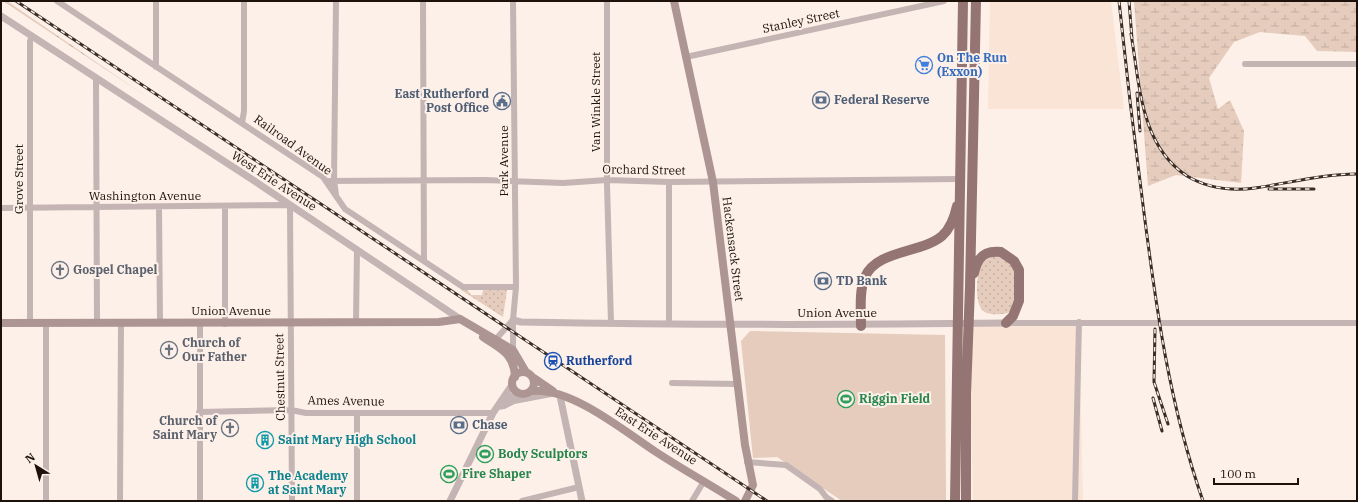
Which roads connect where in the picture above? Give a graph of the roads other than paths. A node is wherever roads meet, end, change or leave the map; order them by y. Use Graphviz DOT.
graph roads {
  1 [pos="57,1"];
  2 [pos="156,1"];
  3 [pos="244,1"];
  4 [pos="336,1"];
  5 [pos="423,1"];
  6 [pos="513,1"];
  7 [pos="607,1"];
  8 [pos="674,1"];
  9 [pos="944,1"];
  10 [pos="963,1"];
  11 [pos="976,1"];
  12 [pos="66,4"];
  13 [pos="1,16"];
  14 [pos="5,21"];
  15 [pos="32,36"];
  16 [pos="686,57"];
  17 [pos="1245,64"];
  18 [pos="1357,64"];
  19 [pos="156,67"];
  20 [pos="96,78"];
  21 [pos="242,123"];
  22 [pos="961,179"];
  23 [pos="334,180"];
  24 [pos="423,180"];
  25 [pos="515,180"];
  26 [pos="608,180"];
  27 [pos="326,181"];
  28 [pos="669,182"];
  29 [pos="713,182"];
  30 [pos="960,192"];
  31 [pos="337,200"];
  32 [pos="290,205"];
  33 [pos="96,207"];
  34 [pos="159,207"];
  35 [pos="225,207"];
  36 [pos="1,208"];
  37 [pos="30,208"];
  38 [pos="357,250"];
  39 [pos="424,261"];
  40 [pos="516,287"];
  41 [pos="970,287"];
  42 [pos="460,319"];
  43 [pos="512,320"];
  44 [pos="356,322"];
  45 [pos="1078,322"];
  46 [pos="1,323"];
  47 [pos="30,323"];
  48 [pos="46,323"];
  49 [pos="97,323"];
  50 [pos="121,323"];
  51 [pos="160,323"];
  52 [pos="200,323"];
  53 [pos="290,323"];
  54 [pos="611,323"];
  55 [pos="669,323"];
  56 [pos="731,323"];
  57 [pos="959,323"];
  58 [pos="1006,323"];
  59 [pos="1357,323"];
  60 [pos="225,324"];
  61 [pos="969,324"];
  62 [pos="861,326"];
  63 [pos="496,339"];
  64 [pos="512,353"];
  65 [pos="526,372"];
  66 [pos="515,376"];
  67 [pos="534,378"];
  68 [pos="672,383"];
  69 [pos="738,384"];
  70 [pos="512,385"];
  71 [pos="532,391"];
  72 [pos="551,393"];
  73 [pos="520,394"];
  74 [pos="560,396"];
  75 [pos="291,410"];
  76 [pos="496,411"];
  77 [pos="199,412"];
  78 [pos="357,413"];
  79 [pos="747,462"];
  80 [pos="704,481"];
  81 [pos="579,487"];
  82 [pos="46,501"];
  83 [pos="120,501"];
  84 [pos="200,501"];
  85 [pos="292,501"];
  86 [pos="357,501"];
  87 [pos="450,501"];
  88 [pos="522,501"];
  89 [pos="582,501"];
  90 [pos="692,501"];
  91 [pos="736,501"];
  92 [pos="745,501"];
  93 [pos="832,501"];
  94 [pos="955,501"];
  95 [pos="966,501"];
  96 [pos="1076,501"];
  1 -- 12 [label="street, Railroad Avenue"];
  2 -- 19 [label="street"];
  3 -- 21 [label="street"];
  4 -- 23 [label="street"];
  5 -- 24 [label="street"];
  6 -- 25 [label="street, Park Avenue"];
  7 -- 26 [label="street, Van Winkle Street"];
  8 -- 16 [label="main road, Hackensack Street"];
  9 -- 16 [label="street, Stanley Street"];
  10 -- 22 [label="highway"];
  11 -- 41 [label="highway"];
  12 -- 19 [label="street, Railroad Avenue"];
  13 -- 14 [label="street, West Erie Avenue"];
  14 -- 15 [label="street, West Erie Avenue"];
  15 -- 20 [label="street, West Erie Avenue"];
  15 -- 37 [label="street, Grove Street"];
  16 -- 29 [label="main road, Hackensack Street"];
  17 -- 18 [label="street"];
  19 -- 21 [label="street, Railroad Avenue"];
  20 -- 32 [label="street, West Erie Avenue"];
  20 -- 33 [label="street"];
  21 -- 27 [label="street, Railroad Avenue"];
  22 -- 29 [label="street, Orchard Street"];
  22 -- 30 [label="highway"];
  23 -- 24 [label="street, Orchard Street"];
  23 -- 27 [label="street, Orchard Street"];
  23 -- 31 [label="street"];
  24 -- 25 [label="street, Orchard Street"];
  24 -- 39 [label="street"];
  25 -- 26 [label="street, Orchard Street"];
  25 -- 40 [label="street, Park Avenue"];
  26 -- 28 [label="street, Orchard Street"];
  26 -- 54 [label="street, Van Winkle Street"];
  27 -- 31 [label="street, Railroad Avenue"];
  28 -- 29 [label="street, Orchard Street"];
  28 -- 55 [label="street"];
  29 -- 56 [label="main road, Hackensack Street"];
  30 -- 57 [label="highway"];
  30 -- 62 [label="highway"];
  31 -- 39 [label="street, Railroad Avenue"];
  32 -- 35 [label="street, Washington Avenue"];
  32 -- 38 [label="street, West Erie Avenue"];
  32 -- 53 [label="street, Chestnut Street"];
  33 -- 34 [label="street, Washington Avenue"];
  33 -- 37 [label="street, Washington Avenue"];
  33 -- 49 [label="street"];
  34 -- 35 [label="street, Washington Avenue"];
  34 -- 51 [label="street"];
  35 -- 60 [label="street"];
  36 -- 37 [label="street, Washington Avenue"];
  37 -- 47 [label="street, Grove Street"];
  38 -- 42 [label="street, West Erie Avenue"];
  38 -- 44 [label="street"];
  39 -- 40 [label="street, Railroad Avenue"];
  40 -- 43 [label="street, Park Avenue"];
  41 -- 58 [label="highway"];
  41 -- 61 [label="highway"];
  42 -- 44 [label="main road, Union Avenue"];
  42 -- 63 [label="main road, West Erie Avenue"];
  42 -- 64 [label="main road"];
  43 -- 54 [label="street, Union Avenue"];
  43 -- 63 [label="street"];
  43 -- 64 [label="street, Park Avenue"];
  44 -- 53 [label="main road, Union Avenue"];
  45 -- 58 [label="street, Union Avenue"];
  45 -- 59 [label="street, Union Avenue"];
  45 -- 96 [label="street"];
  46 -- 47 [label="main road, Union Avenue"];
  47 -- 48 [label="main road, Union Avenue"];
  48 -- 49 [label="main road, Union Avenue"];
  48 -- 82 [label="street"];
  49 -- 50 [label="main road, Union Avenue"];
  50 -- 51 [label="main road, Union Avenue"];
  50 -- 83 [label="street"];
  51 -- 52 [label="main road, Union Avenue"];
  52 -- 60 [label="main road, Union Avenue"];
  52 -- 77 [label="street"];
  53 -- 60 [label="main road, Union Avenue"];
  53 -- 75 [label="street, Chestnut Street"];
  54 -- 55 [label="street, Union Avenue"];
  55 -- 56 [label="street, Union Avenue"];
  56 -- 62 [label="street, Union Avenue"];
  56 -- 69 [label="main road, Hackensack Street"];
  57 -- 61 [label="street, Union Avenue"];
  57 -- 62 [label="street, Union Avenue"];
  57 -- 94 [label="highway"];
  58 -- 61 [label="street, Union Avenue"];
  61 -- 95 [label="highway"];
  63 -- 64 [label="main road, West Erie Avenue"];
  64 -- 65 [label="main road, West Erie Avenue"];
  64 -- 66 [label="main road"];
  65 -- 66 [label="main road"];
  65 -- 67 [label="main road"];
  66 -- 70 [label="main road"];
  67 -- 71 [label="main road"];
  67 -- 74 [label="main road, East Erie Avenue"];
  68 -- 69 [label="street"];
  69 -- 79 [label="main road, Hackensack Street"];
  70 -- 73 [label="main road"];
  70 -- 76 [label="street"];
  71 -- 72 [label="main road, East Erie Avenue"];
  71 -- 73 [label="main road"];
  72 -- 74 [label="main road, East Erie Avenue"];
  72 -- 76 [label="street"];
  73 -- 76 [label="street"];
  74 -- 80 [label="main road, East Erie Avenue"];
  74 -- 81 [label="street"];
  75 -- 77 [label="street, Ames Avenue"];
  75 -- 78 [label="street, Ames Avenue"];
  75 -- 85 [label="street, Chestnut Street"];
  76 -- 78 [label="street, Ames Avenue"];
  76 -- 87 [label="street"];
  77 -- 84 [label="street"];
  78 -- 86 [label="street"];
  79 -- 92 [label="main road, Hackensack Street"];
  79 -- 93 [label="street"];
  80 -- 90 [label="street"];
  80 -- 91 [label="main road, East Erie Avenue"];
  81 -- 88 [label="street"];
  81 -- 89 [label="street"];
}
